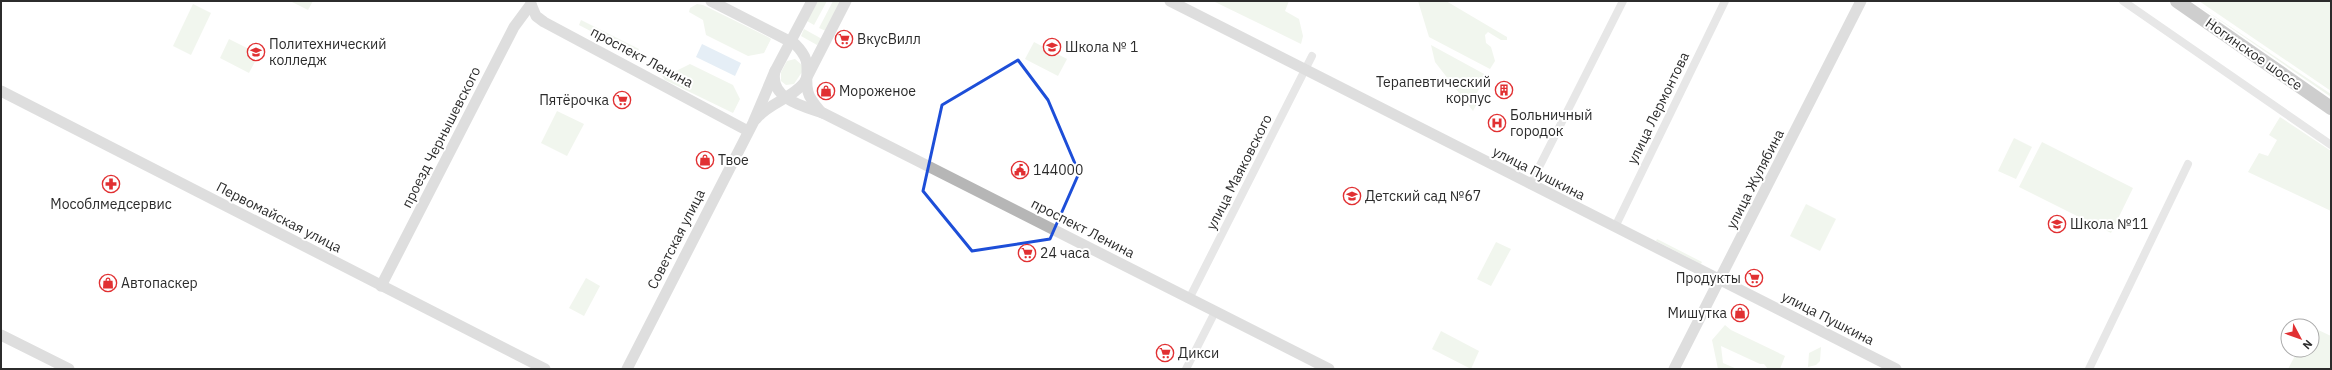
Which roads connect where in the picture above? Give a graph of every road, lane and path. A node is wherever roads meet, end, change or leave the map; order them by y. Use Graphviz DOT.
graph roads {
  1 [pos="712,1"];
  2 [pos="812,1"];
  3 [pos="846,1"];
  4 [pos="1170,1"];
  5 [pos="1623,1"];
  6 [pos="1725,1"];
  7 [pos="1861,1"];
  8 [pos="2123,1"];
  9 [pos="2176,1"];
  10 [pos="530,2"];
  11 [pos="792,42"];
  12 [pos="784,55"];
  13 [pos="1312,56"];
  14 [pos="806,60"];
  15 [pos="775,71"];
  16 [pos="1305,71"];
  17 [pos="808,78"];
  18 [pos="1,91"];
  19 [pos="786,97"];
  20 [pos="2331,108"];
  21 [pos="823,113"];
  22 [pos="750,127"];
  23 [pos="2331,145"];
  24 [pos="2188,164"];
  25 [pos="1530,185"];
  26 [pos="1615,227"];
  27 [pos="1720,281"];
  28 [pos="382,286"];
  29 [pos="1190,299"];
  30 [pos="1215,312"];
  31 [pos="1,335"];
  32 [pos="69,369"];
  33 [pos="545,369"];
  34 [pos="627,369"];
  35 [pos="1186,369"];
  36 [pos="1329,369"];
  37 [pos="1674,369"];
  38 [pos="1896,369"];
  39 [pos="2089,369"];
  1 -- 11 [label="main road"];
  2 -- 11 [label="main road, Советская улица"];
  3 -- 17 [label="main road"];
  4 -- 16 [label="main road, улица Пушкина"];
  5 -- 25 [label="street"];
  6 -- 26 [label="street, улица Лермонтова"];
  7 -- 27 [label="main road, улица Жулябина"];
  8 -- 23 [label="street"];
  9 -- 20 [label="highway, Ногинское шоссе"];
  10 -- 22 [label="main road, проспект Ленина"];
  10 -- 28 [label="main road, проезд Чернышевского"];
  11 -- 12 [label="main road, Советская улица"];
  11 -- 14 [label="main road"];
  12 -- 14 [label="main road"];
  12 -- 15 [label="main road, Советская улица"];
  13 -- 16 [label="street, улица Маяковского"];
  14 -- 17 [label="main road, проспект Ленина"];
  15 -- 19 [label="main road, проспект Ленина"];
  15 -- 22 [label="main road, Советская улица"];
  16 -- 25 [label="main road, улица Пушкина"];
  16 -- 29 [label="street, улица Маяковского"];
  17 -- 19 [label="main road"];
  17 -- 21 [label="main road, проспект Ленина"];
  18 -- 28 [label="main road, Первомайская улица"];
  19 -- 21 [label="main road, проспект Ленина"];
  19 -- 22 [label="main road, Советская улица"];
  21 -- 29 [label="main road, проспект Ленина"];
  22 -- 34 [label="main road, Советская улица"];
  24 -- 39 [label="street"];
  25 -- 26 [label="main road, улица Пушкина"];
  26 -- 27 [label="main road, улица Пушкина"];
  27 -- 37 [label="main road, улица Жулябина"];
  27 -- 38 [label="main road, улица Пушкина"];
  28 -- 33 [label="main road, Первомайская улица"];
  29 -- 30 [label="main road, проспект Ленина"];
  30 -- 35 [label="street"];
  30 -- 36 [label="main road, проспект Ленина"];
  31 -- 32 [label="main road"];
}
